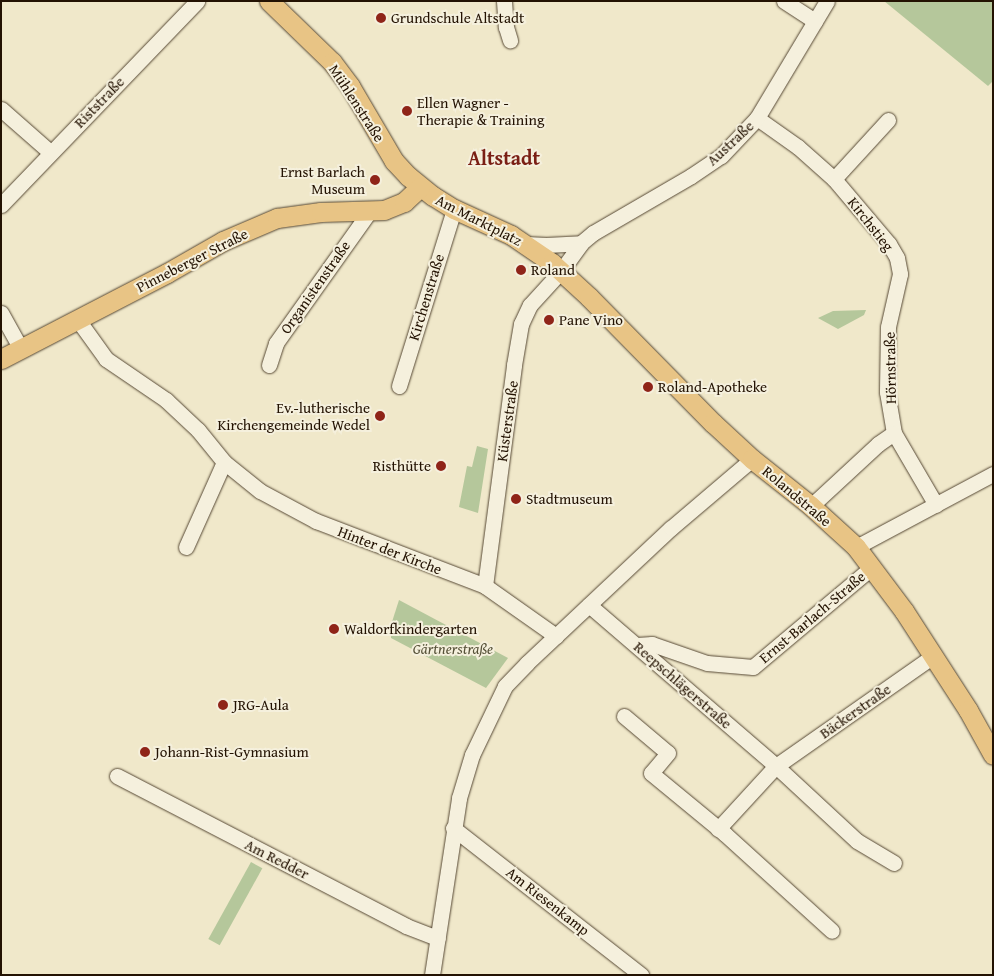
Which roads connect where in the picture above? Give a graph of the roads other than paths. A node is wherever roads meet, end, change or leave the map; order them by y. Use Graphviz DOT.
graph roads {
  1 [pos="197,1"];
  2 [pos="269,1"];
  3 [pos="504,1"];
  4 [pos="784,1"];
  5 [pos="827,1"];
  6 [pos="815,21"];
  7 [pos="510,40"];
  8 [pos="1,110"];
  9 [pos="757,118"];
  10 [pos="888,120"];
  11 [pos="50,152"];
  12 [pos="834,178"];
  13 [pos="420,187"];
  14 [pos="1,204"];
  15 [pos="454,209"];
  16 [pos="369,212"];
  17 [pos="581,243"];
  18 [pos="526,244"];
  19 [pos="561,271"];
  20 [pos="900,274"];
  21 [pos="1,313"];
  22 [pos="78,320"];
  23 [pos="21,349"];
  24 [pos="1,359"];
  25 [pos="269,365"];
  26 [pos="399,386"];
  27 [pos="894,433"];
  28 [pos="752,459"];
  29 [pos="224,462"];
  30 [pos="993,474"];
  31 [pos="936,505"];
  32 [pos="811,506"];
  33 [pos="186,547"];
  34 [pos="856,548"];
  35 [pos="871,568"];
  36 [pos="482,584"];
  37 [pos="589,605"];
  38 [pos="552,634"];
  39 [pos="637,645"];
  40 [pos="933,656"];
  41 [pos="624,716"];
  42 [pos="993,755"];
  43 [pos="776,766"];
  44 [pos="117,776"];
  45 [pos="453,828"];
  46 [pos="718,829"];
  47 [pos="894,863"];
  48 [pos="832,931"];
  49 [pos="438,938"];
  50 [pos="432,975"];
  51 [pos="641,975"];
  1 -- 11 [label="street, Riststraße"];
  2 -- 13 [label="main road, Mühlenstraße"];
  3 -- 7 [label="street"];
  4 -- 6 [label="street"];
  5 -- 6 [label="street, Austraße"];
  6 -- 9 [label="street, Austraße"];
  8 -- 11 [label="street"];
  9 -- 12 [label="street, Kirchstieg"];
  9 -- 17 [label="street, Austraße"];
  10 -- 12 [label="street"];
  11 -- 14 [label="street, Riststraße"];
  12 -- 20 [label="street, Kirchstieg"];
  13 -- 15 [label="main road, Am Marktplatz"];
  13 -- 16 [label="main road, Pinneberger Straße"];
  15 -- 18 [label="main road, Am Marktplatz"];
  15 -- 26 [label="street, Kirchenstraße"];
  16 -- 22 [label="main road, Pinneberger Straße"];
  16 -- 25 [label="street, Organistenstraße"];
  17 -- 18 [label="street"];
  17 -- 19 [label="street, Austraße"];
  18 -- 19 [label="main road, Am Marktplatz"];
  19 -- 28 [label="main road, Rolandstraße"];
  19 -- 36 [label="street, Küsterstraße"];
  20 -- 27 [label="street, Hörnstraße"];
  21 -- 23 [label="street"];
  22 -- 23 [label="main road, Pinneberger Straße"];
  22 -- 29 [label="street, Hinter der Kirche"];
  23 -- 24 [label="main road, Pinneberger Straße"];
  27 -- 31 [label="street, Hörnstraße"];
  27 -- 32 [label="street"];
  28 -- 32 [label="main road, Rolandstraße"];
  28 -- 37 [label="street"];
  29 -- 33 [label="street"];
  29 -- 36 [label="street, Hinter der Kirche"];
  30 -- 31 [label="street"];
  31 -- 34 [label="street"];
  32 -- 34 [label="main road, Rolandstraße"];
  34 -- 35 [label="main road, Rolandstraße"];
  35 -- 39 [label="street, Ernst-Barlach-Straße"];
  35 -- 40 [label="main road, Rolandstraße"];
  36 -- 38 [label="street, Hinter der Kirche"];
  37 -- 38 [label="street"];
  37 -- 39 [label="street, Reepschlägerstraße"];
  38 -- 45 [label="street"];
  39 -- 43 [label="street, Reepschlägerstraße"];
  40 -- 42 [label="main road, Rolandstraße"];
  40 -- 43 [label="street, Bäckerstraße"];
  41 -- 46 [label="street"];
  43 -- 46 [label="street"];
  43 -- 47 [label="street, Reepschlägerstraße"];
  44 -- 49 [label="street, Am Redder"];
  45 -- 49 [label="street"];
  45 -- 51 [label="street, Am Riesenkamp"];
  46 -- 48 [label="street"];
  49 -- 50 [label="street"];
}
